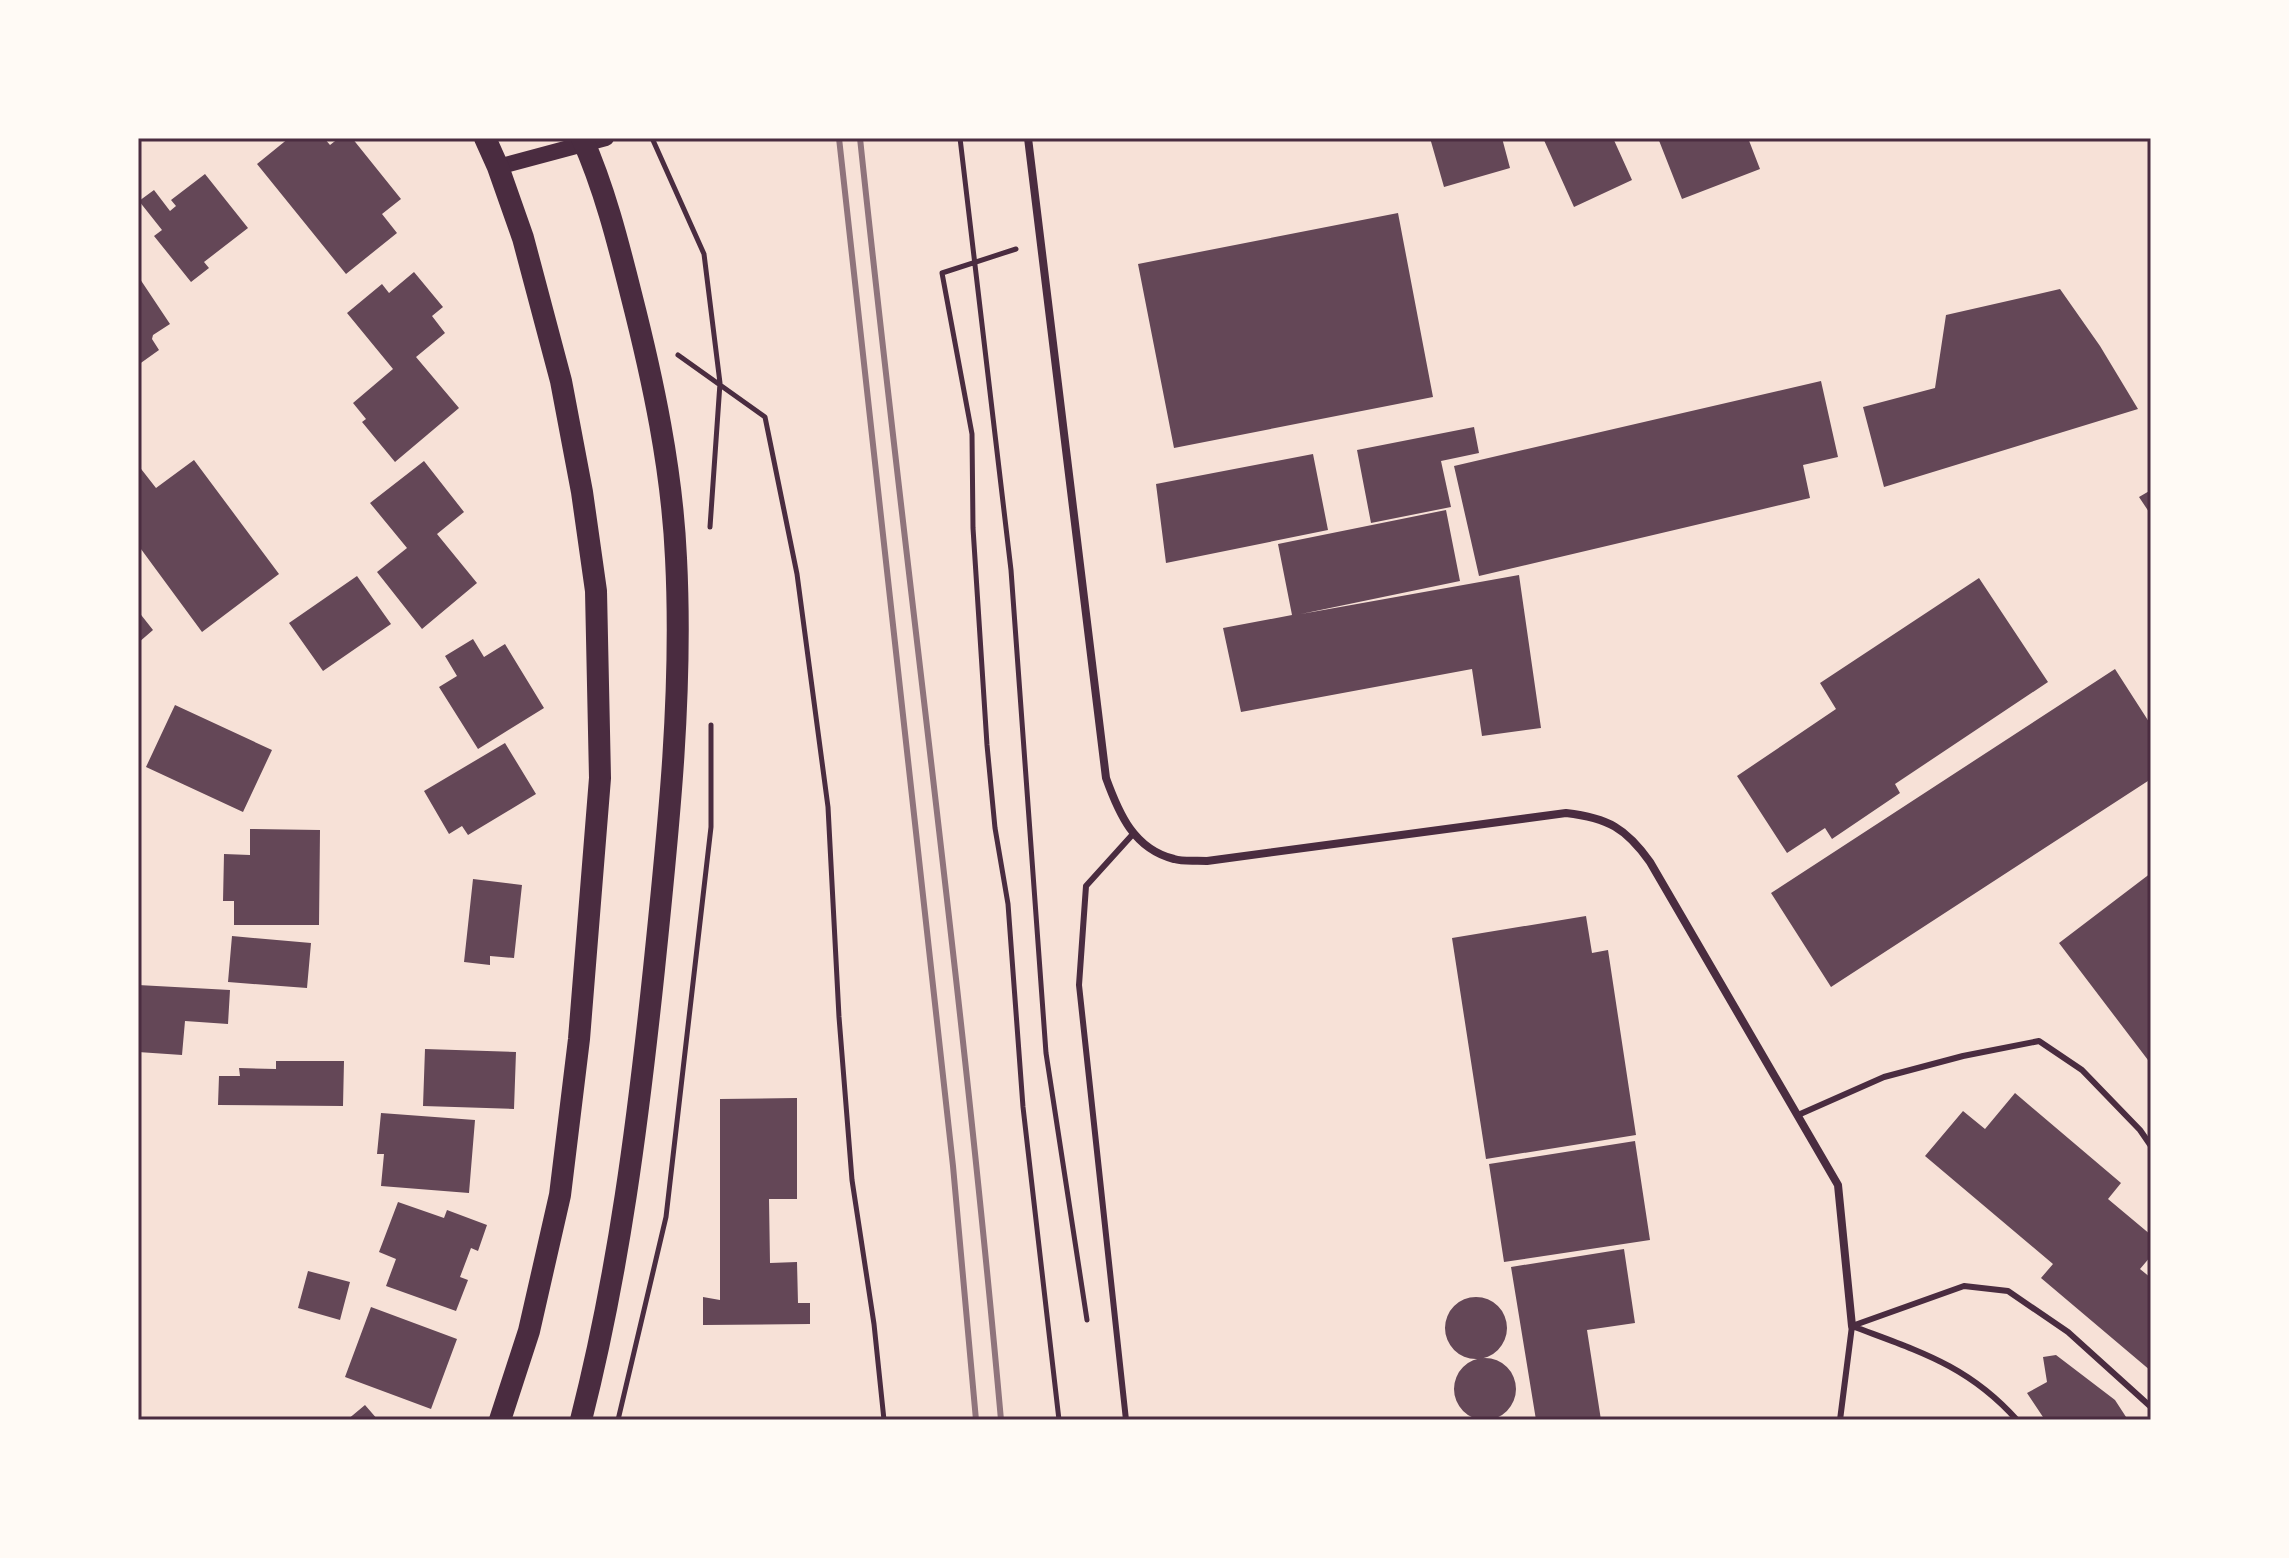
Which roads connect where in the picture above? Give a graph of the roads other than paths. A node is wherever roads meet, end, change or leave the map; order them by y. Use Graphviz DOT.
graph roads {
  1 [pos="485,138"];
  2 [pos="1028,138"];
  3 [pos="591,140"];
  4 [pos="498,167"];
  5 [pos="1133,834"];
  6 [pos="1798,1115"];
  7 [pos="2151,1146"];
  8 [pos="1852,1326"];
  9 [pos="2151,1407"];
  10 [pos="500,1420"];
  11 [pos="581,1420"];
  12 [pos="1126,1420"];
  13 [pos="1840,1420"];
  14 [pos="2017,1420"];
  1 -- 4 [label="highway"];
  2 -- 5 [label="street"];
  3 -- 4 [label="main road"];
  3 -- 11 [label="highway"];
  4 -- 10 [label="highway"];
  5 -- 6 [label="street"];
  5 -- 12 [label="lane"];
  6 -- 7 [label="lane"];
  6 -- 8 [label="street"];
  8 -- 9 [label="lane"];
  8 -- 13 [label="lane"];
  8 -- 14 [label="lane"];
}
